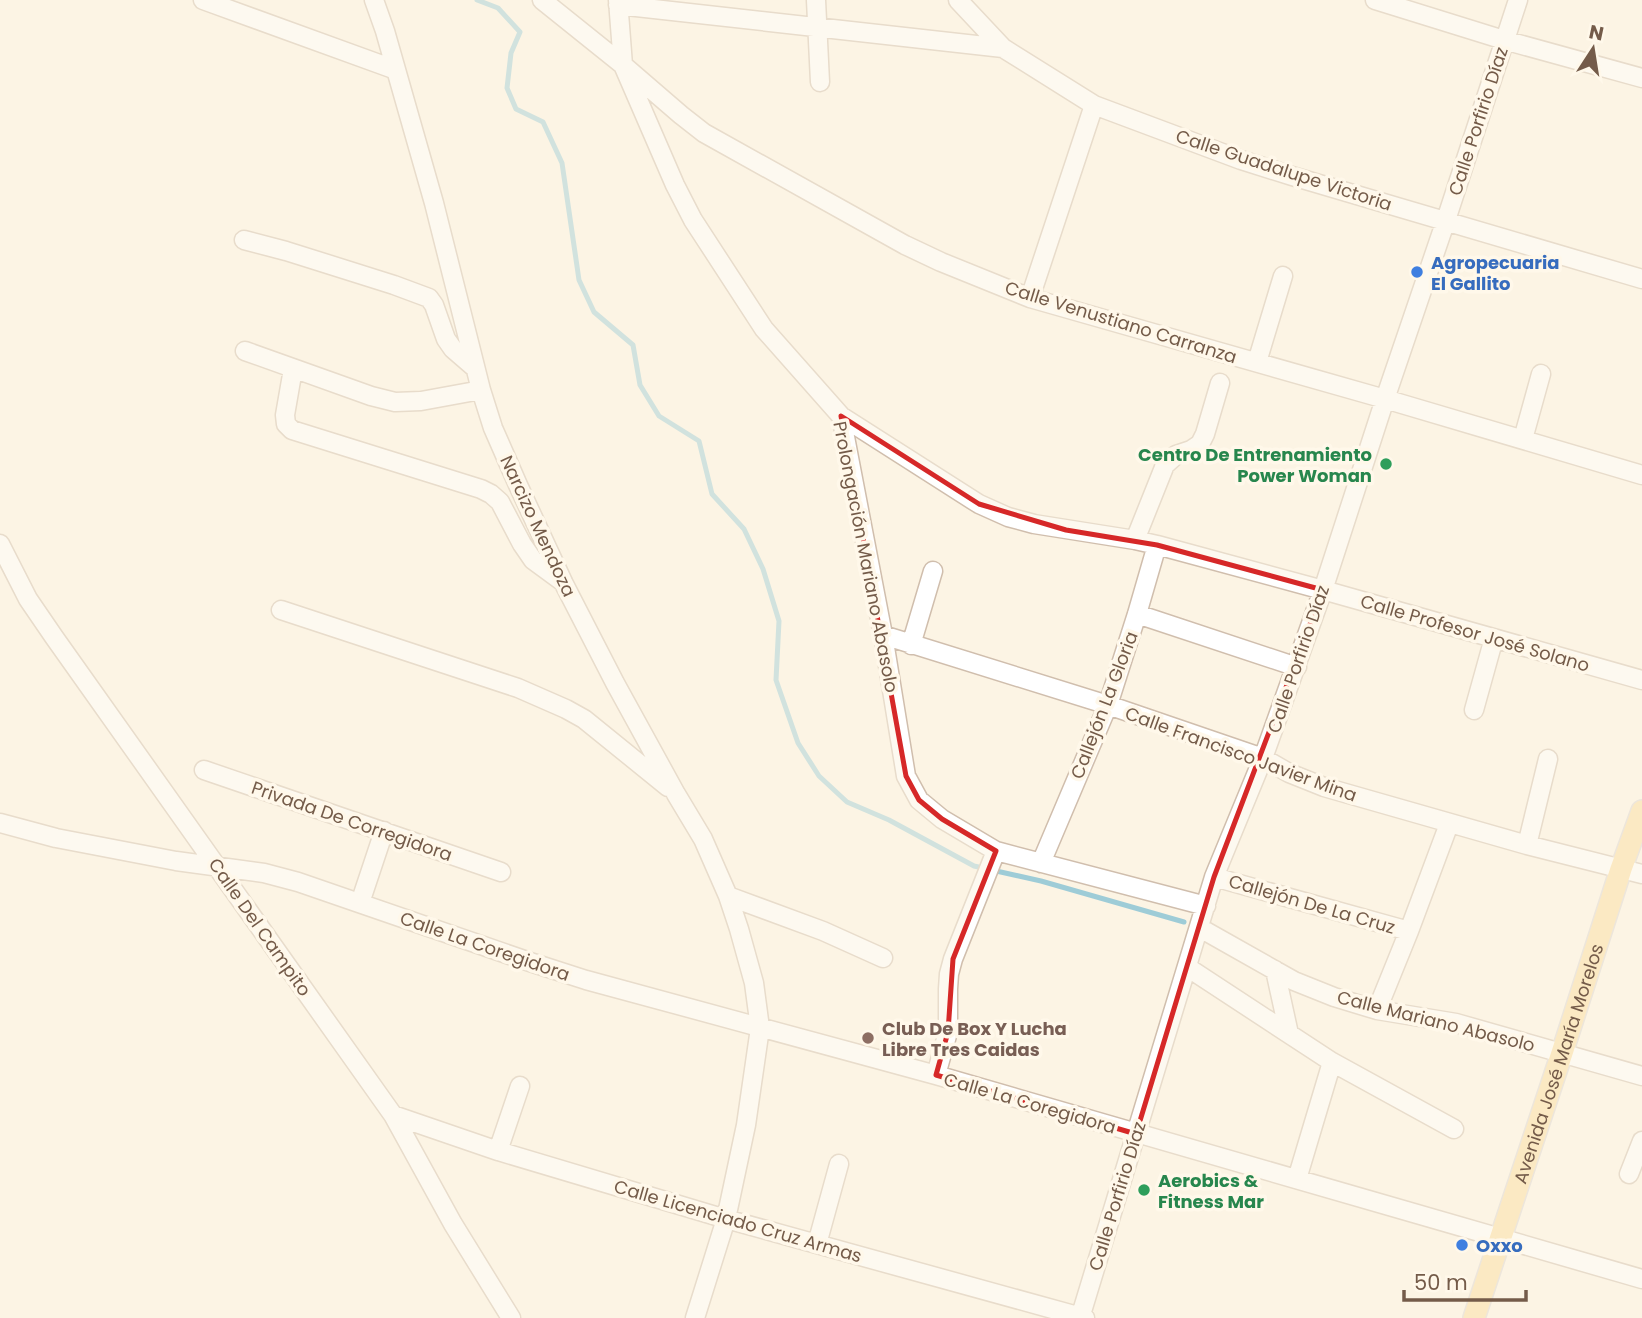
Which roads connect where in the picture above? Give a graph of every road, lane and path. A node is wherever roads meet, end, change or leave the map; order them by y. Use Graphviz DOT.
graph roads {
  1 [pos="203,0"];
  2 [pos="374,0"];
  3 [pos="542,0"];
  4 [pos="816,0"];
  5 [pos="958,0"];
  6 [pos="1376,0"];
  7 [pos="1518,0"];
  8 [pos="618,2"];
  9 [pos="817,27"];
  10 [pos="1504,40"];
  11 [pos="1003,48"];
  12 [pos="623,65"];
  13 [pos="396,70"];
  14 [pos="1642,78"];
  15 [pos="820,82"];
  16 [pos="1094,105"];
  17 [pos="1446,220"];
  18 [pos="244,240"];
  19 [pos="1283,276"];
  20 [pos="1642,279"];
  21 [pos="1030,298"];
  22 [pos="246,351"];
  23 [pos="1257,362"];
  24 [pos="475,368"];
  25 [pos="293,369"];
  26 [pos="1541,374"];
  27 [pos="1220,383"];
  28 [pos="481,390"];
  29 [pos="1385,399"];
  30 [pos="841,416"];
  31 [pos="1523,439"];
  32 [pos="1642,475"];
  33 [pos="1135,540"];
  34 [pos="0,544"];
  35 [pos="1157,545"];
  36 [pos="933,571"];
  37 [pos="564,582"];
  38 [pos="1323,590"];
  39 [pos="281,611"];
  40 [pos="1138,614"];
  41 [pos="883,635"];
  42 [pos="1494,638"];
  43 [pos="911,645"];
  44 [pos="1297,667"];
  45 [pos="1642,680"];
  46 [pos="1108,705"];
  47 [pos="1474,710"];
  48 [pos="1264,758"];
  49 [pos="1548,759"];
  50 [pos="204,770"];
  51 [pos="676,794"];
  52 [pos="1642,811"];
  53 [pos="0,823"];
  54 [pos="1450,824"];
  55 [pos="384,831"];
  56 [pos="1527,845"];
  57 [pos="994,856"];
  58 [pos="1041,863"];
  59 [pos="218,868"];
  60 [pos="1632,871"];
  61 [pos="501,872"];
  62 [pos="1214,877"];
  63 [pos="727,896"];
  64 [pos="360,904"];
  65 [pos="1206,906"];
  66 [pos="1200,928"];
  67 [pos="1409,932"];
  68 [pos="883,958"];
  69 [pos="1188,967"];
  70 [pos="1275,970"];
  71 [pos="1377,1010"];
  72 [pos="760,1028"];
  73 [pos="1289,1034"];
  74 [pos="1562,1053"];
  75 [pos="1332,1062"];
  76 [pos="936,1075"];
  77 [pos="1642,1076"];
  78 [pos="520,1086"];
  79 [pos="393,1115"];
  80 [pos="1454,1129"];
  81 [pos="1136,1134"];
  82 [pos="1642,1141"];
  83 [pos="498,1151"];
  84 [pos="839,1164"];
  85 [pos="1629,1174"];
  86 [pos="1297,1179"];
  87 [pos="726,1219"];
  88 [pos="1500,1238"];
  89 [pos="817,1244"];
  90 [pos="1642,1279"];
  91 [pos="511,1318"];
  92 [pos="695,1318"];
  93 [pos="1082,1318"];
  94 [pos="1474,1318"];
  1 -- 13 [label="street"];
  2 -- 13 [label="street, Narcizo Mendoza"];
  3 -- 12 [label="street, Calle Venustiano Carranza"];
  4 -- 9 [label="street"];
  5 -- 11 [label="street, Calle Guadalupe Victoria"];
  6 -- 10 [label="street"];
  7 -- 10 [label="street, Calle Porfirio Díaz"];
  8 -- 9 [label="street"];
  8 -- 12 [label="street"];
  9 -- 11 [label="street"];
  9 -- 15 [label="street"];
  10 -- 14 [label="street"];
  10 -- 17 [label="street, Calle Porfirio Díaz"];
  11 -- 16 [label="street, Calle Guadalupe Victoria"];
  12 -- 21 [label="street, Calle Venustiano Carranza"];
  12 -- 30 [label="street, Prolongación Mariano Abasolo"];
  13 -- 24 [label="street, Narcizo Mendoza"];
  16 -- 17 [label="street, Calle Guadalupe Victoria"];
  16 -- 21 [label="street"];
  17 -- 20 [label="street, Calle Guadalupe Victoria"];
  17 -- 29 [label="street, Calle Porfirio Díaz"];
  18 -- 24 [label="street"];
  19 -- 23 [label="street"];
  21 -- 23 [label="street, Calle Venustiano Carranza"];
  22 -- 25 [label="street"];
  23 -- 29 [label="street, Calle Venustiano Carranza"];
  24 -- 28 [label="street, Narcizo Mendoza"];
  25 -- 28 [label="street"];
  25 -- 37 [label="street"];
  26 -- 31 [label="street"];
  27 -- 33 [label="street"];
  28 -- 37 [label="street, Narcizo Mendoza"];
  29 -- 31 [label="street, Calle Venustiano Carranza"];
  29 -- 38 [label="street, Calle Porfirio Díaz"];
  30 -- 33 [label="street, Calle Profesor José Solano"];
  30 -- 41 [label="street, Prolongación Mariano Abasolo"];
  31 -- 32 [label="street, Calle Venustiano Carranza"];
  33 -- 35 [label="street, Calle Profesor José Solano"];
  34 -- 59 [label="street, Calle Del Campito"];
  35 -- 38 [label="street, Calle Profesor José Solano"];
  35 -- 40 [label="street, Callejón La Gloria"];
  36 -- 43 [label="street"];
  37 -- 51 [label="street, Narcizo Mendoza"];
  38 -- 42 [label="street, Calle Profesor José Solano"];
  38 -- 44 [label="street, Calle Porfirio Díaz"];
  39 -- 51 [label="street"];
  40 -- 44 [label="street"];
  40 -- 46 [label="street, Callejón La Gloria"];
  41 -- 43 [label="street, Calle Francisco Javier Mina"];
  41 -- 57 [label="street, Prolongación Mariano Abasolo"];
  42 -- 45 [label="street, Calle Profesor José Solano"];
  42 -- 47 [label="street"];
  43 -- 46 [label="street, Calle Francisco Javier Mina"];
  44 -- 48 [label="street, Calle Porfirio Díaz"];
  46 -- 48 [label="street, Calle Francisco Javier Mina"];
  46 -- 58 [label="street, Callejón La Gloria"];
  48 -- 54 [label="street, Calle Francisco Javier Mina"];
  48 -- 62 [label="street, Calle Porfirio Díaz"];
  49 -- 56 [label="street"];
  50 -- 55 [label="street, Privada De Corregidora"];
  51 -- 63 [label="street, Narcizo Mendoza"];
  52 -- 60 [label="main road, Avenida José María Morelos"];
  53 -- 59 [label="street, Calle La Coregidora"];
  54 -- 56 [label="street, Calle Francisco Javier Mina"];
  54 -- 67 [label="street"];
  55 -- 61 [label="street, Privada De Corregidora"];
  55 -- 64 [label="street"];
  56 -- 60 [label="street, Calle Francisco Javier Mina"];
  57 -- 58 [label="street, Prolongación Mariano Abasolo"];
  57 -- 76 [label="street"];
  58 -- 65 [label="street, Prolongación Mariano Abasolo"];
  59 -- 64 [label="street, Calle La Coregidora"];
  59 -- 79 [label="street, Calle Del Campito"];
  60 -- 74 [label="main road, Avenida José María Morelos"];
  62 -- 65 [label="street, Calle Porfirio Díaz"];
  62 -- 67 [label="street, Callejón De La Cruz"];
  63 -- 68 [label="street"];
  63 -- 72 [label="street, Narcizo Mendoza"];
  64 -- 72 [label="street, Calle La Coregidora"];
  65 -- 66 [label="street, Calle Porfirio Díaz"];
  66 -- 69 [label="street, Calle Porfirio Díaz"];
  66 -- 70 [label="street, Calle Mariano Abasolo"];
  67 -- 71 [label="street"];
  69 -- 73 [label="street"];
  69 -- 81 [label="street, Calle Porfirio Díaz"];
  70 -- 71 [label="street, Calle Mariano Abasolo"];
  70 -- 73 [label="street"];
  71 -- 74 [label="street, Calle Mariano Abasolo"];
  72 -- 76 [label="street, Calle La Coregidora"];
  72 -- 87 [label="street, Narcizo Mendoza"];
  73 -- 75 [label="street"];
  74 -- 77 [label="street, Calle Mariano Abasolo"];
  74 -- 88 [label="main road, Avenida José María Morelos"];
  75 -- 80 [label="street"];
  75 -- 86 [label="street"];
  76 -- 81 [label="street, Calle La Coregidora"];
  78 -- 83 [label="street"];
  79 -- 83 [label="street, Calle Licenciado Cruz Armas"];
  79 -- 91 [label="street, Calle Del Campito"];
  81 -- 86 [label="street, Calle La Coregidora"];
  81 -- 93 [label="street, Calle Porfirio Díaz"];
  82 -- 85 [label="street"];
  83 -- 87 [label="street, Calle Licenciado Cruz Armas"];
  84 -- 89 [label="street"];
  86 -- 88 [label="street, Calle La Coregidora"];
  87 -- 89 [label="street, Calle Licenciado Cruz Armas"];
  87 -- 92 [label="street, Narcizo Mendoza"];
  88 -- 90 [label="street, Calle La Coregidora"];
  88 -- 94 [label="main road, Avenida José María Morelos"];
  89 -- 93 [label="street, Calle Licenciado Cruz Armas"];
}
